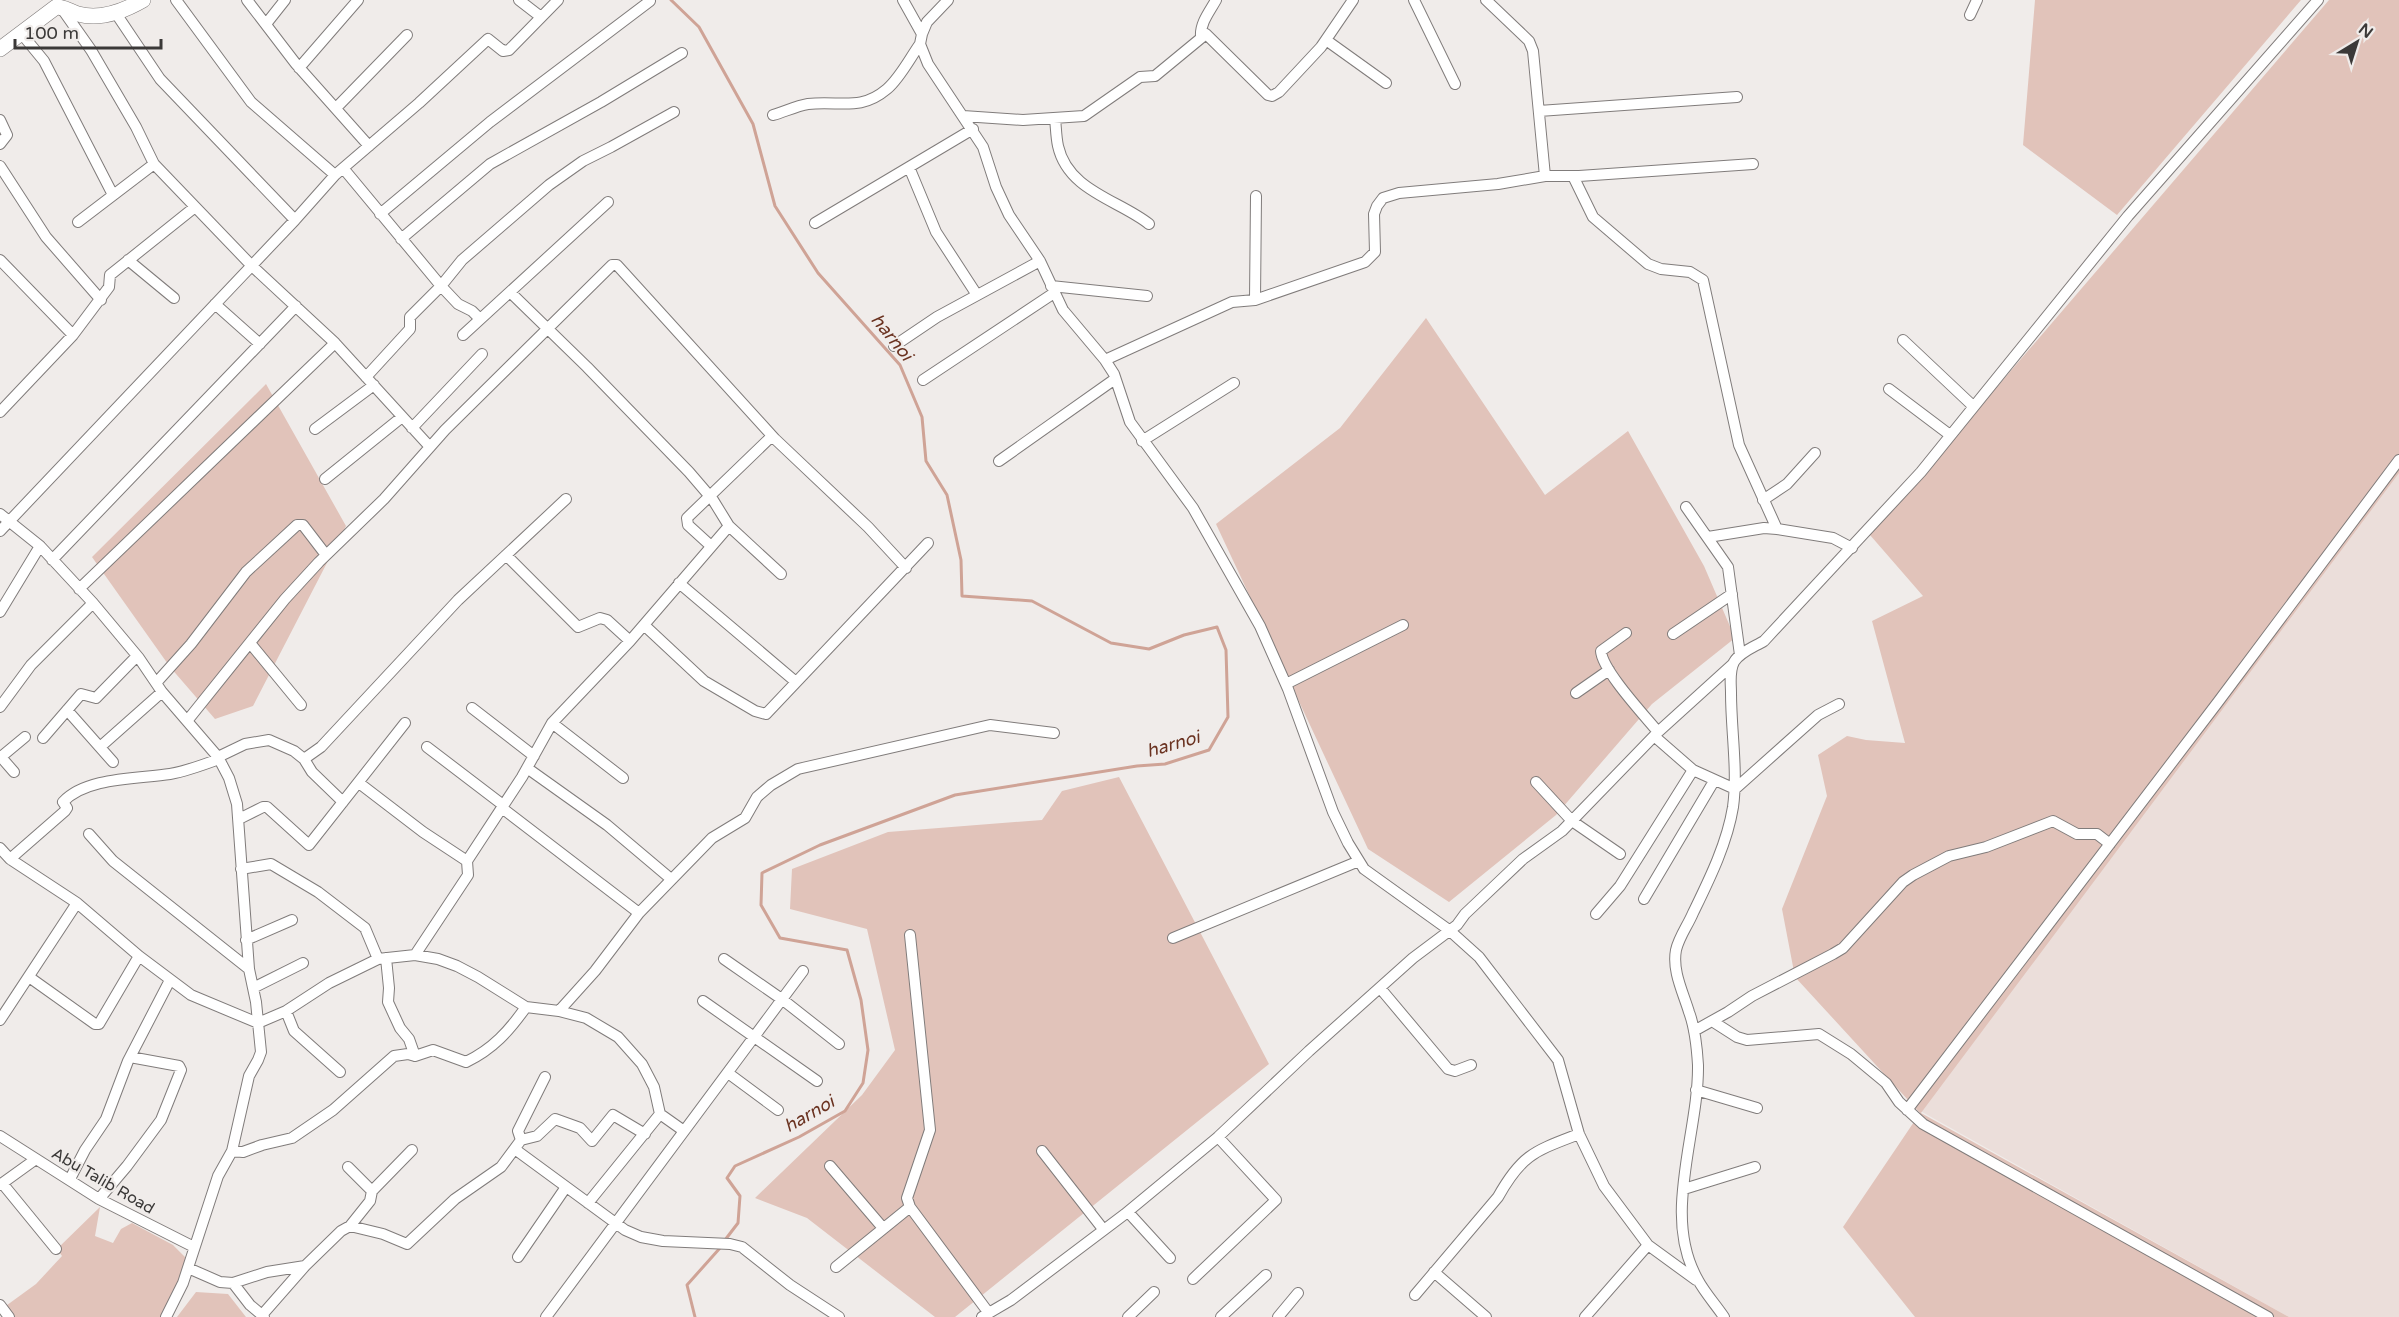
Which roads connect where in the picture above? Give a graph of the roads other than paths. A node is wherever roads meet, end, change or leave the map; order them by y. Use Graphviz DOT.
graph roads {
  1 [pos="143,0"];
  2 [pos="176,0"];
  3 [pos="247,0"];
  4 [pos="285,0"];
  5 [pos="358,0"];
  6 [pos="519,0"];
  7 [pos="558,0"];
  8 [pos="903,0"];
  9 [pos="948,0"];
  10 [pos="1216,0"];
  11 [pos="1353,0"];
  12 [pos="1414,0"];
  13 [pos="1486,0"];
  14 [pos="1977,0"];
  15 [pos="2318,0"];
  16 [pos="651,1"];
  17 [pos="59,4"];
  18 [pos="115,12"];
  19 [pos="1970,15"];
  20 [pos="541,17"];
  21 [pos="266,24"];
  22 [pos="21,33"];
  23 [pos="407,35"];
  24 [pos="1201,36"];
  25 [pos="921,39"];
  26 [pos="1326,40"];
  27 [pos="2,44"];
  28 [pos="682,53"];
  29 [pos="299,68"];
  30 [pos="1386,83"];
  31 [pos="1455,84"];
  32 [pos="1737,97"];
  33 [pos="336,108"];
  34 [pos="1539,111"];
  35 [pos="674,112"];
  36 [pos="773,116"];
  37 [pos="963,116"];
  38 [pos="1055,118"];
  39 [pos="0,120"];
  40 [pos="973,129"];
  41 [pos="0,144"];
  42 [pos="369,146"];
  43 [pos="154,164"];
  44 [pos="1753,164"];
  45 [pos="0,166"];
  46 [pos="909,167"];
  47 [pos="339,171"];
  48 [pos="1545,176"];
  49 [pos="1573,176"];
  50 [pos="113,195"];
  51 [pos="1256,196"];
  52 [pos="608,202"];
  53 [pos="195,207"];
  54 [pos="380,214"];
  55 [pos="295,220"];
  56 [pos="78,222"];
  57 [pos="816,223"];
  58 [pos="1149,224"];
  59 [pos="401,239"];
  60 [pos="0,260"];
  61 [pos="128,260"];
  62 [pos="1040,261"];
  63 [pos="252,266"];
  64 [pos="441,286"];
  65 [pos="1053,289"];
  66 [pos="510,292"];
  67 [pos="977,295"];
  68 [pos="1147,296"];
  69 [pos="174,298"];
  70 [pos="101,300"];
  71 [pos="1255,300"];
  72 [pos="216,304"];
  73 [pos="296,306"];
  74 [pos="480,319"];
  75 [pos="548,328"];
  76 [pos="73,335"];
  77 [pos="463,335"];
  78 [pos="1903,340"];
  79 [pos="335,342"];
  80 [pos="260,344"];
  81 [pos="894,346"];
  82 [pos="482,354"];
  83 [pos="1105,360"];
  84 [pos="1115,379"];
  85 [pos="923,380"];
  86 [pos="370,381"];
  87 [pos="1234,383"];
  88 [pos="1890,389"];
  89 [pos="1972,406"];
  90 [pos="0,412"];
  91 [pos="402,417"];
  92 [pos="412,428"];
  93 [pos="315,429"];
  94 [pos="1950,435"];
  95 [pos="772,436"];
  96 [pos="1142,441"];
  97 [pos="430,447"];
  98 [pos="1815,453"];
  99 [pos="2399,460"];
  100 [pos="999,461"];
  101 [pos="325,479"];
  102 [pos="710,495"];
  103 [pos="566,499"];
  104 [pos="1763,500"];
  105 [pos="1686,507"];
  106 [pos="0,514"];
  107 [pos="10,522"];
  108 [pos="729,526"];
  109 [pos="1777,529"];
  110 [pos="0,531"];
  111 [pos="1708,537"];
  112 [pos="928,543"];
  113 [pos="40,546"];
  114 [pos="711,546"];
  115 [pos="1852,548"];
  116 [pos="326,555"];
  117 [pos="506,555"];
  118 [pos="52,560"];
  119 [pos="906,568"];
  120 [pos="781,574"];
  121 [pos="678,583"];
  122 [pos="79,589"];
  123 [pos="1732,594"];
  124 [pos="93,603"];
  125 [pos="0,612"];
  126 [pos="644,625"];
  127 [pos="1403,625"];
  128 [pos="1626,633"];
  129 [pos="1673,634"];
  130 [pos="630,641"];
  131 [pos="250,643"];
  132 [pos="137,656"];
  133 [pos="1737,659"];
  134 [pos="1609,670"];
  135 [pos="795,682"];
  136 [pos="1286,684"];
  137 [pos="159,687"];
  138 [pos="1576,693"];
  139 [pos="1839,704"];
  140 [pos="301,705"];
  141 [pos="0,707"];
  142 [pos="471,708"];
  143 [pos="67,710"];
  144 [pos="187,721"];
  145 [pos="405,723"];
  146 [pos="552,723"];
  147 [pos="1054,733"];
  148 [pos="1656,734"];
  149 [pos="25,737"];
  150 [pos="42,738"];
  151 [pos="100,747"];
  152 [pos="427,747"];
  153 [pos="0,756"];
  154 [pos="534,756"];
  155 [pos="219,758"];
  156 [pos="304,759"];
  157 [pos="113,762"];
  158 [pos="527,768"];
  159 [pos="1693,770"];
  160 [pos="14,772"];
  161 [pos="623,778"];
  162 [pos="1714,781"];
  163 [pos="1536,782"];
  164 [pos="359,783"];
  165 [pos="1734,789"];
  166 [pos="343,802"];
  167 [pos="503,806"];
  168 [pos="239,819"];
  169 [pos="1572,821"];
  170 [pos="89,834"];
  171 [pos="2110,844"];
  172 [pos="0,848"];
  173 [pos="1620,854"];
  174 [pos="10,859"];
  175 [pos="466,861"];
  176 [pos="1359,861"];
  177 [pos="241,869"];
  178 [pos="671,879"];
  179 [pos="1644,900"];
  180 [pos="76,903"];
  181 [pos="639,913"];
  182 [pos="1596,914"];
  183 [pos="292,920"];
  184 [pos="1449,930"];
  185 [pos="910,935"];
  186 [pos="1173,938"];
  187 [pos="246,939"];
  188 [pos="415,955"];
  189 [pos="139,956"];
  190 [pos="382,959"];
  191 [pos="724,959"];
  192 [pos="303,963"];
  193 [pos="249,969"];
  194 [pos="803,971"];
  195 [pos="29,977"];
  196 [pos="170,980"];
  197 [pos="253,988"];
  198 [pos="1380,988"];
  199 [pos="783,1000"];
  200 [pos="703,1001"];
  201 [pos="526,1007"];
  202 [pos="286,1011"];
  203 [pos="559,1011"];
  204 [pos="0,1020"];
  205 [pos="1712,1021"];
  206 [pos="258,1023"];
  207 [pos="1694,1031"];
  208 [pos="756,1037"];
  209 [pos="839,1044"];
  210 [pos="415,1056"];
  211 [pos="130,1057"];
  212 [pos="1471,1065"];
  213 [pos="340,1072"];
  214 [pos="728,1073"];
  215 [pos="545,1077"];
  216 [pos="817,1081"];
  217 [pos="1696,1090"];
  218 [pos="1757,1108"];
  219 [pos="778,1110"];
  220 [pos="1908,1110"];
  221 [pos="660,1114"];
  222 [pos="684,1131"];
  223 [pos="645,1134"];
  224 [pos="1579,1134"];
  225 [pos="0,1136"];
  226 [pos="1218,1137"];
  227 [pos="518,1145"];
  228 [pos="412,1150"];
  229 [pos="232,1151"];
  230 [pos="1042,1151"];
  231 [pos="36,1159"];
  232 [pos="830,1166"];
  233 [pos="348,1167"];
  234 [pos="1755,1167"];
  235 [pos="70,1179"];
  236 [pos="1,1184"];
  237 [pos="566,1187"];
  238 [pos="1684,1189"];
  239 [pos="372,1191"];
  240 [pos="99,1199"];
  241 [pos="588,1203"];
  242 [pos="910,1207"];
  243 [pos="1128,1212"];
  244 [pos="617,1224"];
  245 [pos="350,1226"];
  246 [pos="883,1228"];
  247 [pos="1103,1229"];
  248 [pos="1648,1245"];
  249 [pos="194,1247"];
  250 [pos="56,1249"];
  251 [pos="518,1257"];
  252 [pos="1170,1258"];
  253 [pos="304,1266"];
  254 [pos="836,1267"];
  255 [pos="188,1268"];
  256 [pos="1434,1272"];
  257 [pos="1266,1275"];
  258 [pos="1193,1280"];
  259 [pos="1698,1281"];
  260 [pos="233,1283"];
  261 [pos="1154,1292"];
  262 [pos="1298,1293"];
  263 [pos="1415,1295"];
  264 [pos="0,1305"];
  265 [pos="985,1315"];
  266 [pos="263,1316"];
  267 [pos="9,1317"];
  268 [pos="166,1317"];
  269 [pos="546,1317"];
  270 [pos="839,1317"];
  271 [pos="1128,1317"];
  272 [pos="1221,1317"];
  273 [pos="1278,1317"];
  274 [pos="1486,1317"];
  275 [pos="1586,1317"];
  276 [pos="1724,1317"];
  277 [pos="2268,1317"];
  1 -- 18 [label="street"];
  2 -- 47 [label="street"];
  3 -- 21 [label="street"];
  4 -- 21 [label="street"];
  5 -- 29 [label="street"];
  6 -- 20 [label="street"];
  7 -- 20 [label="street"];
  8 -- 25 [label="street"];
  9 -- 25 [label="street"];
  10 -- 24 [label="street"];
  11 -- 26 [label="street"];
  12 -- 31 [label="street"];
  13 -- 34 [label="street"];
  14 -- 19 [label="street"];
  15 -- 89 [label="street"];
  16 -- 54 [label="street"];
  17 -- 18 [label="street"];
  17 -- 22 [label="street"];
  17 -- 43 [label="street"];
  18 -- 55 [label="street"];
  20 -- 42 [label="street"];
  21 -- 29 [label="street"];
  22 -- 27 [label="street"];
  22 -- 50 [label="street"];
  23 -- 33 [label="street"];
  24 -- 26 [label="street"];
  24 -- 38 [label="street"];
  25 -- 36 [label="street"];
  25 -- 37 [label="street"];
  26 -- 30 [label="street"];
  28 -- 59 [label="street"];
  29 -- 33 [label="street"];
  32 -- 34 [label="street"];
  33 -- 42 [label="street"];
  34 -- 48 [label="street"];
  35 -- 64 [label="street"];
  37 -- 38 [label="street"];
  37 -- 40 [label="street"];
  38 -- 58 [label="street"];
  39 -- 41 [label="street"];
  40 -- 46 [label="street"];
  40 -- 62 [label="street"];
  42 -- 47 [label="street"];
  43 -- 50 [label="street"];
  43 -- 53 [label="street"];
  44 -- 49 [label="street"];
  45 -- 70 [label="street"];
  46 -- 57 [label="street"];
  46 -- 67 [label="street"];
  47 -- 54 [label="street"];
  47 -- 55 [label="street"];
  48 -- 49 [label="street"];
  48 -- 71 [label="street"];
  49 -- 104 [label="street"];
  50 -- 56 [label="street"];
  51 -- 71 [label="street"];
  52 -- 66 [label="street"];
  53 -- 61 [label="street"];
  53 -- 63 [label="street"];
  54 -- 59 [label="street"];
  55 -- 63 [label="street"];
  59 -- 64 [label="street"];
  60 -- 76 [label="street"];
  61 -- 69 [label="street"];
  61 -- 70 [label="street"];
  62 -- 65 [label="street"];
  62 -- 67 [label="street"];
  63 -- 72 [label="street"];
  63 -- 73 [label="street"];
  64 -- 74 [label="street"];
  64 -- 86 [label="street"];
  65 -- 68 [label="street"];
  65 -- 83 [label="street"];
  65 -- 85 [label="street"];
  66 -- 74 [label="street"];
  66 -- 75 [label="street"];
  67 -- 81 [label="street"];
  70 -- 76 [label="street"];
  71 -- 83 [label="street"];
  72 -- 80 [label="street"];
  72 -- 107 [label="street"];
  73 -- 79 [label="street"];
  73 -- 80 [label="street"];
  74 -- 77 [label="street"];
  75 -- 95 [label="street"];
  75 -- 97 [label="street"];
  75 -- 102 [label="street"];
  76 -- 90 [label="street"];
  78 -- 89 [label="street"];
  79 -- 86 [label="street"];
  79 -- 122 [label="street"];
  80 -- 118 [label="street"];
  82 -- 92 [label="street"];
  83 -- 84 [label="street"];
  84 -- 96 [label="street"];
  84 -- 100 [label="street"];
  86 -- 91 [label="street"];
  86 -- 93 [label="street"];
  87 -- 96 [label="street"];
  88 -- 94 [label="street"];
  89 -- 94 [label="street"];
  91 -- 92 [label="street"];
  91 -- 101 [label="street"];
  92 -- 97 [label="street"];
  94 -- 115 [label="street"];
  95 -- 102 [label="street"];
  95 -- 119 [label="street"];
  96 -- 136 [label="street"];
  97 -- 116 [label="street"];
  98 -- 104 [label="street"];
  99 -- 171 [label="street"];
  102 -- 108 [label="street"];
  102 -- 114 [label="street"];
  103 -- 117 [label="street"];
  104 -- 109 [label="street"];
  105 -- 111 [label="street"];
  106 -- 107 [label="street"];
  107 -- 110 [label="street"];
  107 -- 113 [label="street"];
  108 -- 114 [label="street"];
  108 -- 120 [label="street"];
  109 -- 111 [label="street"];
  109 -- 115 [label="street"];
  111 -- 123 [label="street"];
  112 -- 119 [label="street"];
  113 -- 118 [label="street"];
  113 -- 125 [label="street"];
  114 -- 121 [label="street"];
  115 -- 133 [label="street"];
  116 -- 131 [label="street"];
  116 -- 137 [label="street"];
  117 -- 130 [label="street"];
  117 -- 156 [label="street"];
  118 -- 122 [label="street"];
  119 -- 135 [label="street"];
  121 -- 126 [label="street"];
  121 -- 135 [label="street"];
  122 -- 124 [label="street"];
  123 -- 129 [label="street"];
  123 -- 133 [label="street"];
  124 -- 132 [label="street"];
  124 -- 141 [label="street"];
  126 -- 130 [label="street"];
  126 -- 135 [label="street"];
  127 -- 136 [label="street"];
  128 -- 134 [label="street"];
  130 -- 146 [label="street"];
  131 -- 140 [label="street"];
  131 -- 144 [label="street"];
  132 -- 137 [label="street"];
  132 -- 143 [label="street"];
  133 -- 148 [label="street"];
  133 -- 165 [label="street"];
  134 -- 138 [label="street"];
  134 -- 148 [label="street"];
  136 -- 176 [label="street"];
  137 -- 144 [label="street"];
  137 -- 151 [label="street"];
  139 -- 165 [label="street"];
  142 -- 154 [label="street"];
  143 -- 150 [label="street"];
  143 -- 151 [label="street"];
  144 -- 155 [label="street"];
  145 -- 164 [label="street"];
  146 -- 154 [label="street"];
  146 -- 161 [label="street"];
  147 -- 178 [label="street"];
  148 -- 159 [label="street"];
  148 -- 169 [label="street"];
  149 -- 153 [label="street"];
  151 -- 157 [label="street"];
  152 -- 167 [label="street"];
  153 -- 160 [label="street"];
  154 -- 158 [label="street"];
  155 -- 156 [label="street"];
  155 -- 168 [label="street"];
  155 -- 174 [label="street"];
  156 -- 166 [label="street"];
  158 -- 167 [label="street"];
  158 -- 178 [label="street"];
  159 -- 162 [label="street"];
  159 -- 182 [label="street"];
  162 -- 165 [label="street"];
  162 -- 179 [label="street"];
  163 -- 169 [label="street"];
  164 -- 166 [label="street"];
  164 -- 175 [label="street"];
  165 -- 207 [label="street"];
  166 -- 168 [label="street"];
  167 -- 175 [label="street"];
  167 -- 181 [label="street"];
  168 -- 177 [label="street"];
  169 -- 173 [label="street"];
  169 -- 184 [label="street"];
  170 -- 193 [label="street"];
  171 -- 205 [label="street"];
  171 -- 220 [label="street"];
  172 -- 174 [label="street"];
  174 -- 180 [label="street"];
  175 -- 188 [label="street"];
  176 -- 184 [label="street"];
  176 -- 186 [label="street"];
  177 -- 187 [label="street"];
  177 -- 190 [label="street"];
  178 -- 181 [label="street"];
  180 -- 189 [label="street"];
  180 -- 195 [label="street"];
  181 -- 203 [label="street"];
  183 -- 187 [label="street"];
  184 -- 198 [label="street"];
  184 -- 224 [label="street"];
  185 -- 242 [label="street"];
  187 -- 193 [label="street"];
  188 -- 190 [label="street"];
  188 -- 201 [label="street"];
  189 -- 195 [label="street"];
  189 -- 196 [label="street"];
  190 -- 202 [label="street"];
  190 -- 210 [label="street"];
  191 -- 199 [label="street"];
  192 -- 197 [label="street"];
  193 -- 197 [label="street"];
  194 -- 199 [label="street"];
  195 -- 204 [label="street"];
  196 -- 206 [label="street"];
  196 -- 211 [label="street"];
  197 -- 206 [label="street"];
  198 -- 212 [label="street"];
  198 -- 226 [label="street"];
  199 -- 208 [label="street"];
  199 -- 209 [label="street"];
  200 -- 208 [label="street"];
  201 -- 203 [label="street"];
  201 -- 210 [label="street"];
  202 -- 206 [label="street"];
  202 -- 213 [label="street"];
  203 -- 221 [label="street"];
  205 -- 207 [label="street"];
  205 -- 220 [label="street"];
  206 -- 229 [label="street"];
  207 -- 217 [label="street"];
  208 -- 214 [label="street"];
  208 -- 216 [label="street"];
  210 -- 229 [label="street"];
  211 -- 235 [label="street"];
  211 -- 240 [label="street"];
  214 -- 219 [label="street"];
  214 -- 222 [label="street"];
  215 -- 227 [label="street"];
  217 -- 218 [label="street"];
  217 -- 238 [label="street"];
  220 -- 277 [label="street"];
  221 -- 222 [label="street"];
  221 -- 223 [label="street"];
  222 -- 244 [label="street"];
  223 -- 227 [label="street"];
  223 -- 241 [label="street"];
  224 -- 248 [label="street"];
  224 -- 256 [label="street"];
  225 -- 231 [label="street, Abu Talib Road"];
  226 -- 243 [label="street"];
  226 -- 258 [label="street"];
  227 -- 237 [label="street"];
  227 -- 245 [label="street"];
  228 -- 239 [label="street"];
  229 -- 249 [label="street"];
  230 -- 247 [label="street"];
  231 -- 235 [label="street, Abu Talib Road"];
  231 -- 236 [label="street"];
  232 -- 246 [label="street"];
  233 -- 239 [label="street"];
  234 -- 238 [label="street"];
  235 -- 240 [label="street, Abu Talib Road"];
  236 -- 250 [label="street"];
  237 -- 241 [label="street"];
  237 -- 251 [label="street"];
  238 -- 259 [label="street"];
  239 -- 245 [label="street"];
  240 -- 249 [label="street, Abu Talib Road"];
  241 -- 244 [label="street"];
  242 -- 246 [label="street"];
  242 -- 265 [label="street"];
  243 -- 247 [label="street"];
  243 -- 252 [label="street"];
  244 -- 269 [label="street"];
  244 -- 270 [label="street"];
  245 -- 253 [label="street"];
  246 -- 254 [label="street"];
  247 -- 265 [label="street"];
  248 -- 259 [label="street"];
  248 -- 275 [label="street"];
  249 -- 255 [label="street"];
  253 -- 260 [label="street"];
  253 -- 266 [label="street"];
  255 -- 260 [label="street"];
  255 -- 268 [label="street"];
  256 -- 263 [label="street"];
  256 -- 274 [label="street"];
  257 -- 272 [label="street"];
  259 -- 276 [label="street"];
  260 -- 266 [label="street"];
  261 -- 271 [label="street"];
  262 -- 273 [label="street"];
  264 -- 267 [label="street"];
}
